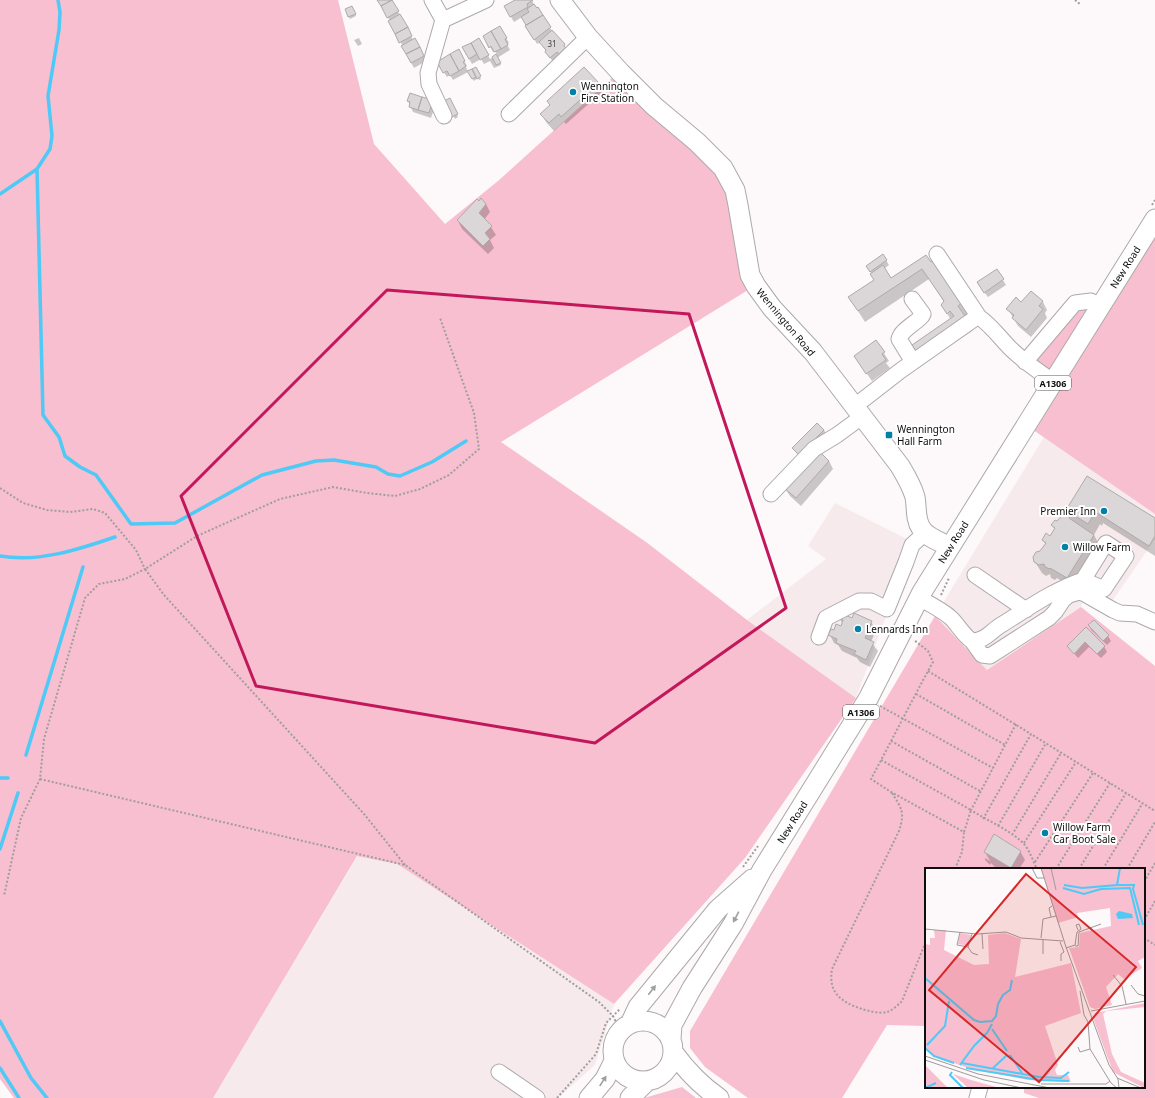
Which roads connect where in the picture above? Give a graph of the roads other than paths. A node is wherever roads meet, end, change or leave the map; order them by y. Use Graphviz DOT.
graph roads {
  1 [pos="432,0"];
  2 [pos="486,0"];
  3 [pos="560,0"];
  4 [pos="443,20"];
  5 [pos="588,37"];
  6 [pos="509,114"];
  7 [pos="444,116"];
  8 [pos="1155,219"];
  9 [pos="937,254"];
  10 [pos="912,299"];
  11 [pos="1100,308"];
  12 [pos="979,317"];
  13 [pos="913,362"];
  14 [pos="1025,362"];
  15 [pos="1054,382"];
  16 [pos="859,411"];
  17 [pos="771,494"];
  18 [pos="925,532"];
  19 [pos="950,547"];
  20 [pos="975,575"];
  21 [pos="1082,580"];
  22 [pos="927,603"];
  23 [pos="1026,610"];
  24 [pos="1155,622"];
  25 [pos="819,636"];
  26 [pos="972,641"];
  27 [pos="762,870"];
  28 [pos="621,1019"];
  29 [pos="672,1045"];
  30 [pos="614,1061"];
  31 [pos="499,1072"];
  32 [pos="653,1079"];
  33 [pos="703,1087"];
  34 [pos="980,1088"];
  35 [pos="537,1098"];
  36 [pos="589,1098"];
  37 [pos="630,1098"];
  38 [pos="718,1098"];
  39 [pos="977,1098"];
  1 -- 4 [label="street"];
  2 -- 4 [label="street"];
  3 -- 5 [label="main road, Wennington Road"];
  4 -- 7 [label="street"];
  5 -- 6 [label="street"];
  5 -- 16 [label="main road, Wennington Road"];
  8 -- 11 [label="main road, New Road / A1306"];
  9 -- 12 [label="street"];
  10 -- 13 [label="street"];
  11 -- 14 [label="street"];
  11 -- 15 [label="main road, New Road / A1306"];
  12 -- 13 [label="street"];
  12 -- 14 [label="street"];
  13 -- 16 [label="street"];
  14 -- 15 [label="street"];
  15 -- 19 [label="main road, New Road / A1306"];
  16 -- 17 [label="street"];
  16 -- 18 [label="main road, Wennington Road"];
  18 -- 19 [label="main road"];
  18 -- 25 [label="street"];
  19 -- 22 [label="main road, New Road / A1306"];
  20 -- 23 [label="street"];
  21 -- 23 [label="street"];
  22 -- 26 [label="street"];
  22 -- 27 [label="main road, New Road / A1306"];
  23 -- 26 [label="street"];
  24 -- 26 [label="street"];
  28 -- 27 [label="main road, New Road / A1306, one-way"];
  27 -- 29 [label="main road, New Road / A1306, one-way"];
  28 -- 29 [label="main road"];
  28 -- 30 [label="main road"];
  29 -- 32 [label="main road"];
  29 -- 33 [label="main road"];
  30 -- 32 [label="main road"];
  36 -- 30 [label="main road, one-way"];
  31 -- 35 [label="street"];
  32 -- 33 [label="main road"];
  32 -- 37 [label="main road"];
  33 -- 38 [label="main road"];
  34 -- 39 [label="street"];
}
